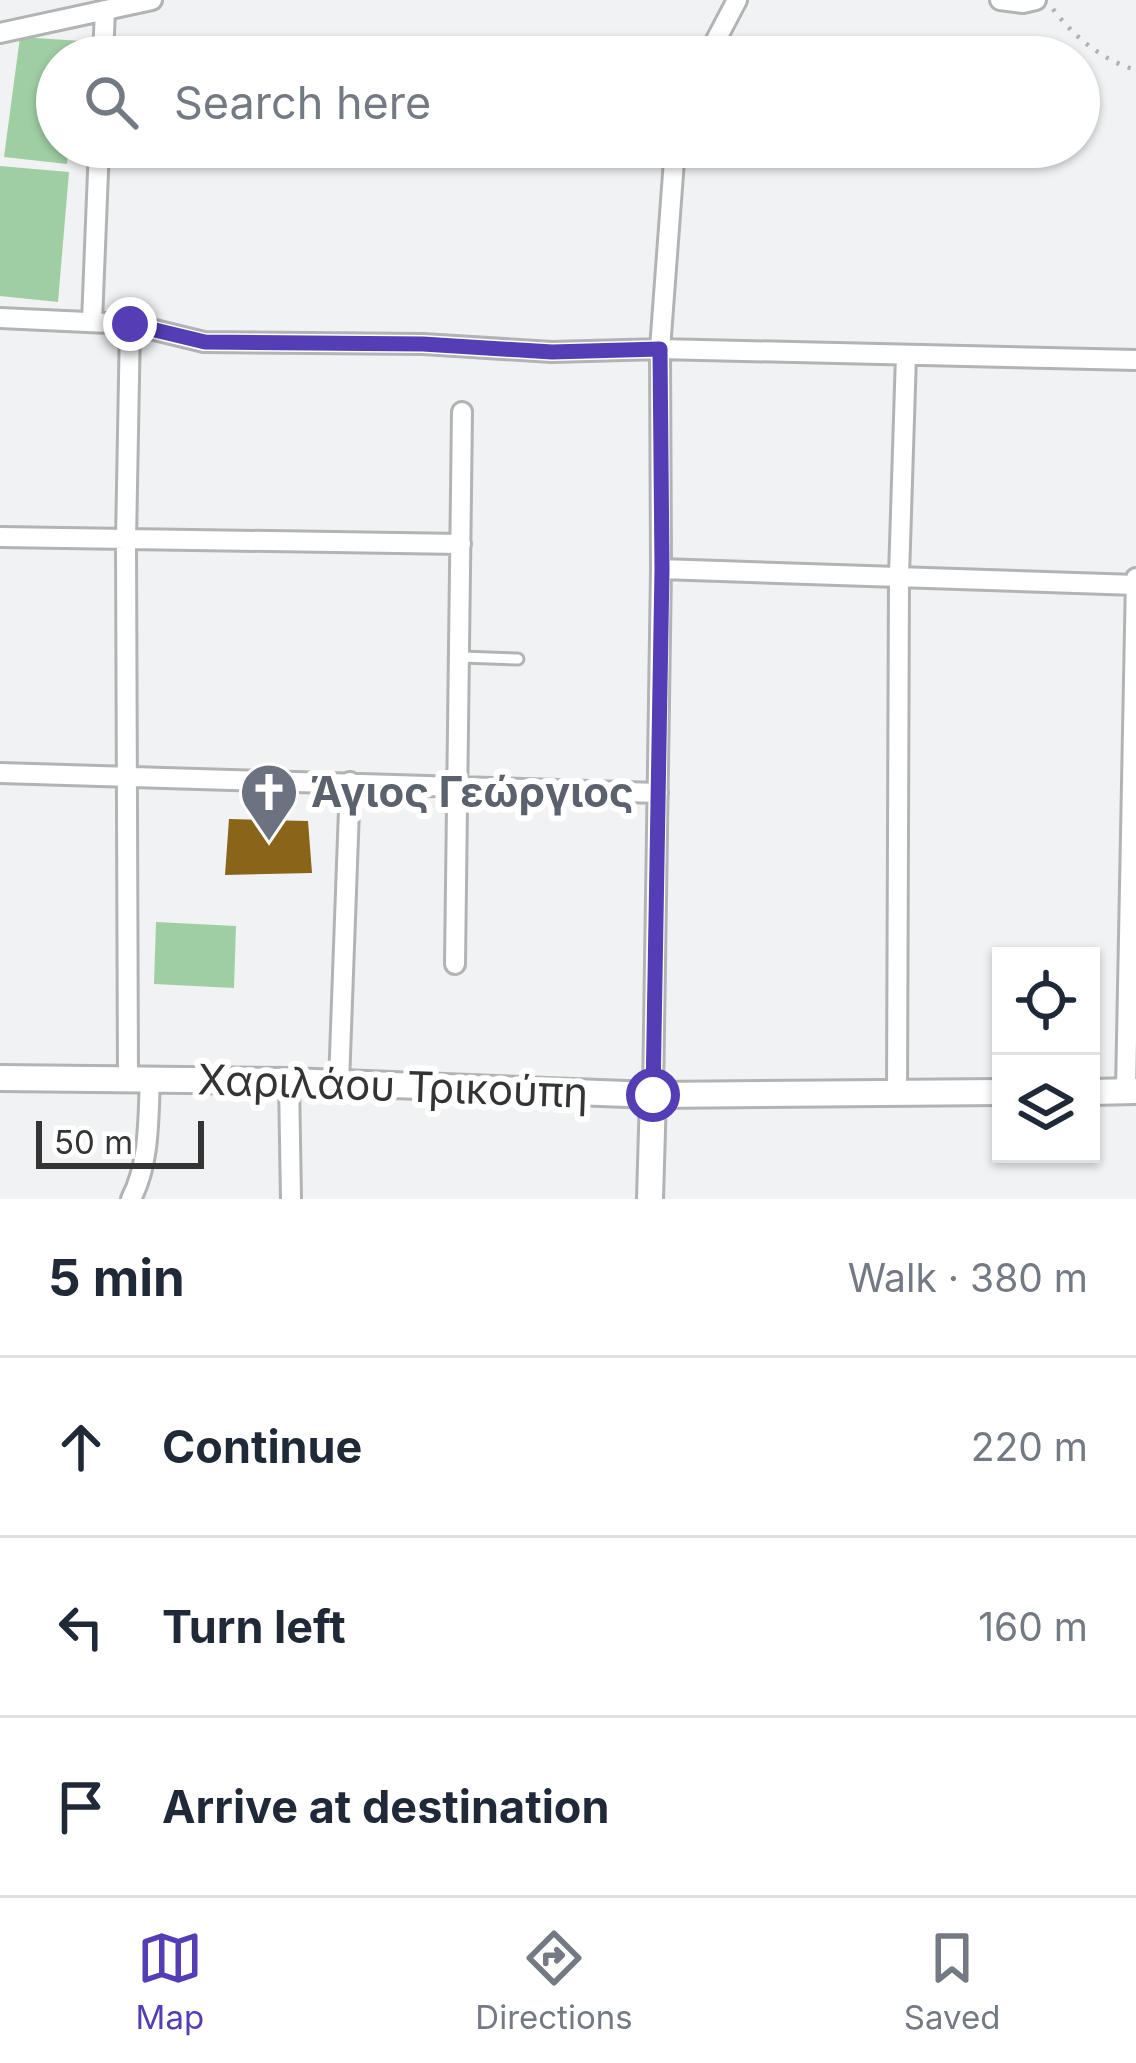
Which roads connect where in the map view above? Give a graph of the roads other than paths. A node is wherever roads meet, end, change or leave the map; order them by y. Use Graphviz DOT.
graph roads {
  1 [pos="152,0"];
  2 [pos="736,0"];
  3 [pos="1000,0"];
  4 [pos="1036,0"];
  5 [pos="105,10"];
  6 [pos="0,33"];
  7 [pos="104,36"];
  8 [pos="718,36"];
  9 [pos="98,168"];
  10 [pos="673,168"];
  11 [pos="0,318"];
  12 [pos="92,322"];
  13 [pos="130,324"];
  14 [pos="660,349"];
  15 [pos="906,355"];
  16 [pos="1136,360"];
  17 [pos="462,412"];
  18 [pos="0,537"];
  19 [pos="126,541"];
  20 [pos="461,544"];
  21 [pos="662,569"];
  22 [pos="899,576"];
  23 [pos="1136,583"];
  24 [pos="462,657"];
  25 [pos="518,659"];
  26 [pos="0,773"];
  27 [pos="128,776"];
  28 [pos="350,782"];
  29 [pos="458,786"];
  30 [pos="658,793"];
  31 [pos="455,964"];
  32 [pos="0,1078"];
  33 [pos="139,1079"];
  34 [pos="289,1081"];
  35 [pos="339,1084"];
  36 [pos="1131,1091"];
  37 [pos="992,1092"];
  38 [pos="1100,1092"];
  39 [pos="897,1093"];
  40 [pos="653,1095"];
  41 [pos="131,1199"];
  42 [pos="291,1199"];
  43 [pos="650,1199"];
  1 -- 5 [label="street"];
  2 -- 8 [label="street"];
  3 -- 4 [label="street"];
  5 -- 6 [label="street"];
  5 -- 7 [label="street"];
  9 -- 12 [label="street"];
  10 -- 14 [label="street"];
  11 -- 12 [label="street"];
  12 -- 13 [label="street"];
  13 -- 14 [label="street"];
  13 -- 19 [label="street"];
  14 -- 15 [label="street"];
  14 -- 21 [label="street"];
  15 -- 16 [label="street"];
  15 -- 22 [label="street"];
  17 -- 20 [label="street"];
  18 -- 19 [label="street"];
  19 -- 20 [label="street"];
  19 -- 27 [label="street"];
  20 -- 24 [label="street"];
  21 -- 22 [label="street"];
  21 -- 30 [label="street"];
  22 -- 23 [label="street"];
  22 -- 39 [label="street"];
  23 -- 36 [label="street"];
  24 -- 25 [label="lane"];
  24 -- 29 [label="street"];
  26 -- 27 [label="street"];
  27 -- 28 [label="street"];
  27 -- 33 [label="street"];
  28 -- 29 [label="street"];
  28 -- 35 [label="street"];
  29 -- 30 [label="street"];
  29 -- 31 [label="street"];
  30 -- 40 [label="street"];
  32 -- 33 [label="street, Χαριλάου Τρικούπη"];
  33 -- 34 [label="street, Χαριλάου Τρικούπη"];
  33 -- 41 [label="street"];
  34 -- 35 [label="street, Χαριλάου Τρικούπη"];
  34 -- 42 [label="street"];
  35 -- 40 [label="street, Χαριλάου Τρικούπη"];
  36 -- 38 [label="street"];
  37 -- 39 [label="street, Χαριλάου Τρικούπη"];
  39 -- 40 [label="street, Χαριλάου Τρικούπη"];
  40 -- 43 [label="street"];
}
